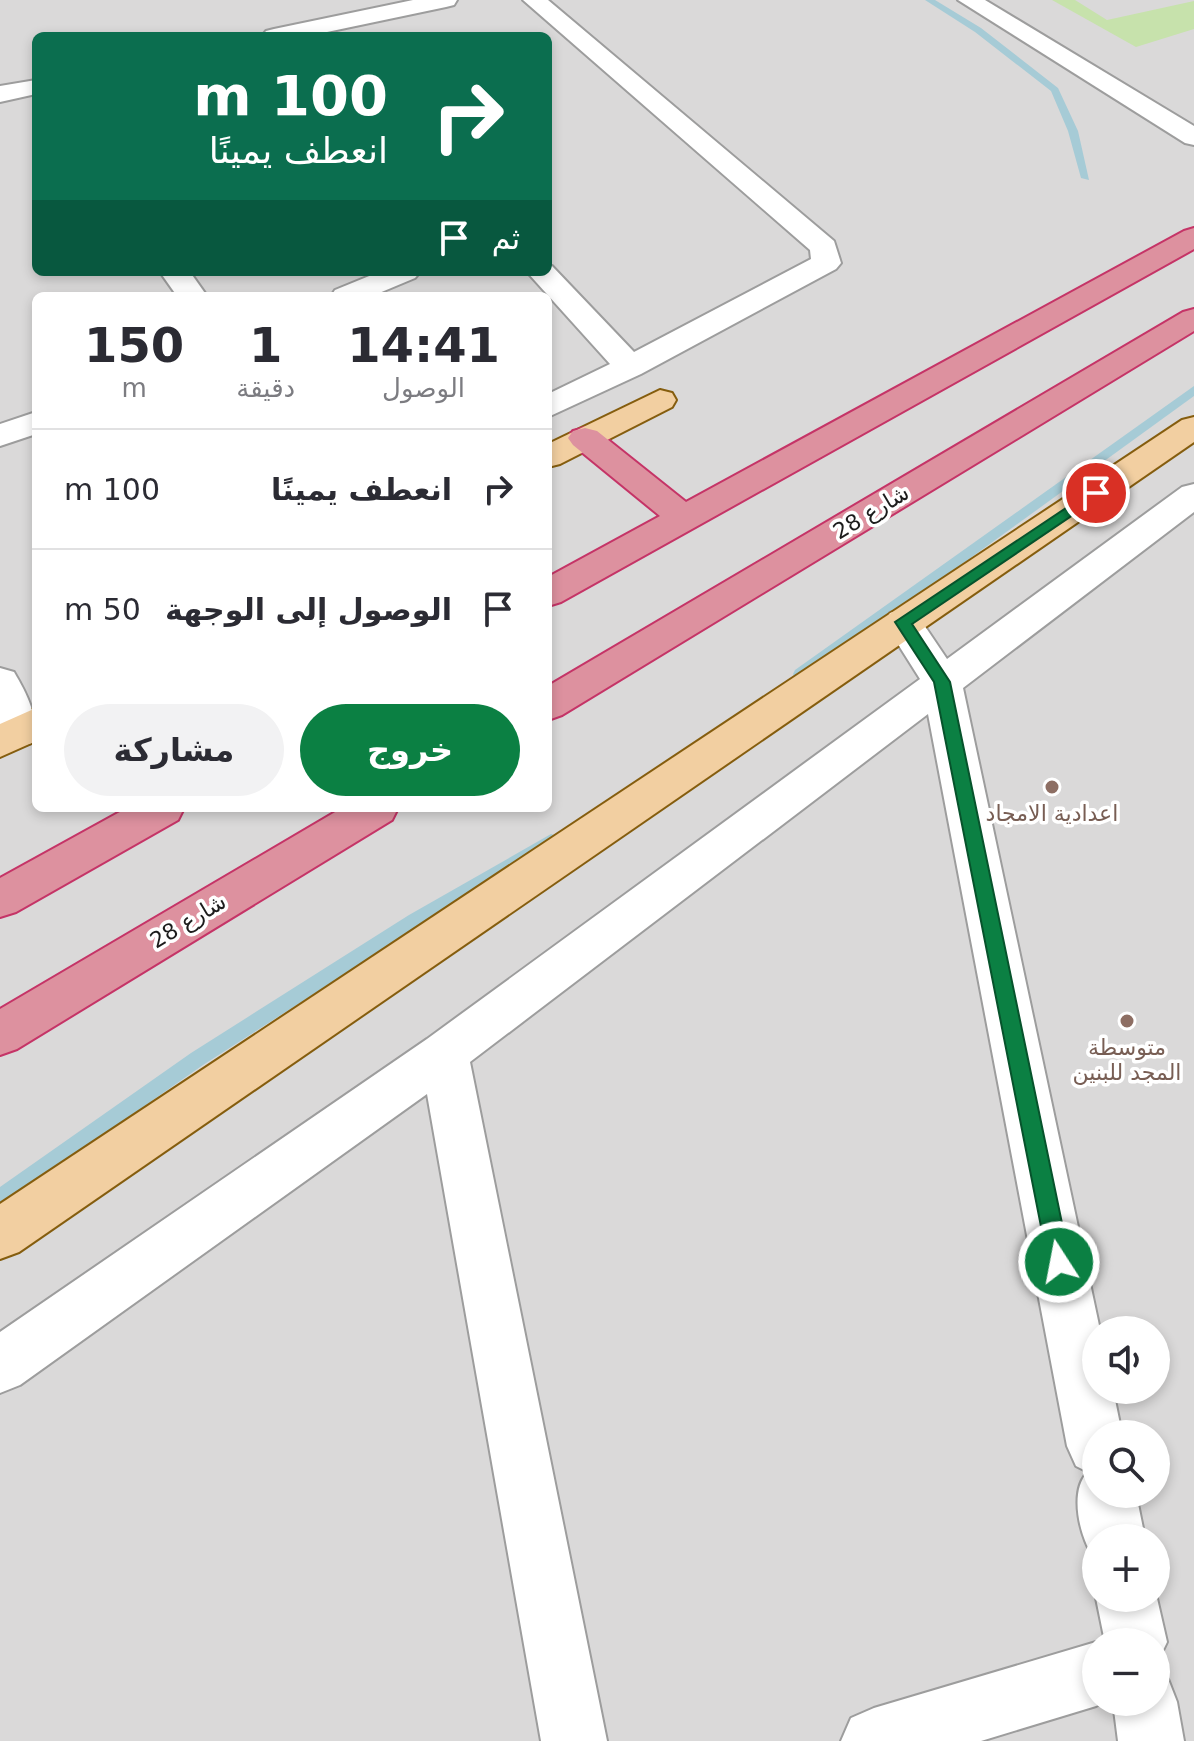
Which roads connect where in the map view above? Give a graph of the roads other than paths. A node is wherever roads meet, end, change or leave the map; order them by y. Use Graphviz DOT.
graph roads {
  1 [pos="446,0"];
  2 [pos="534,0"];
  3 [pos="969,0"];
  4 [pos="319,32"];
  5 [pos="32,88"];
  6 [pos="0,94"];
  7 [pos="1194,137"];
  8 [pos="1194,237"];
  9 [pos="395,276"];
  10 [pos="546,276"];
  11 [pos="356,292"];
  12 [pos="1194,318"];
  13 [pos="630,367"];
  14 [pos="660,400"];
  15 [pos="552,405"];
  16 [pos="32,424"];
  17 [pos="1194,427"];
  18 [pos="0,436"];
  19 [pos="585,438"];
  20 [pos="552,455"];
  21 [pos="1194,495"];
  22 [pos="683,517"];
  23 [pos="552,591"];
  24 [pos="903,622"];
  25 [pos="0,682"];
  26 [pos="942,682"];
  27 [pos="552,703"];
  28 [pos="19,732"];
  29 [pos="156,812"];
  30 [pos="370,812"];
  31 [pos="0,899"];
  32 [pos="0,1034"];
  33 [pos="444,1054"];
  34 [pos="0,1234"];
  35 [pos="0,1365"];
  36 [pos="1091,1420"];
  37 [pos="1082,1678"];
  38 [pos="1147,1716"];
  39 [pos="574,1741"];
  40 [pos="874,1741"];
  41 [pos="1151,1741"];
  1 -- 4 [label="street"];
  2 -- 13 [label="street"];
  3 -- 7 [label="street"];
  5 -- 6 [label="street"];
  8 -- 22 [label="highway"];
  9 -- 11 [label="street"];
  10 -- 13 [label="street"];
  12 -- 27 [label="highway, شارع 28"];
  13 -- 15 [label="street"];
  14 -- 19 [label="main road"];
  16 -- 18 [label="street"];
  17 -- 24 [label="main road"];
  19 -- 20 [label="main road"];
  19 -- 22 [label="highway"];
  21 -- 26 [label="street"];
  22 -- 23 [label="highway"];
  24 -- 26 [label="street"];
  24 -- 34 [label="main road"];
  25 -- 28 [label="street"];
  26 -- 33 [label="street"];
  26 -- 36 [label="street"];
  29 -- 31 [label="highway"];
  30 -- 32 [label="highway, شارع 28"];
  33 -- 35 [label="street"];
  33 -- 39 [label="street"];
  37 -- 40 [label="street"];
  38 -- 41 [label="street"];
}
